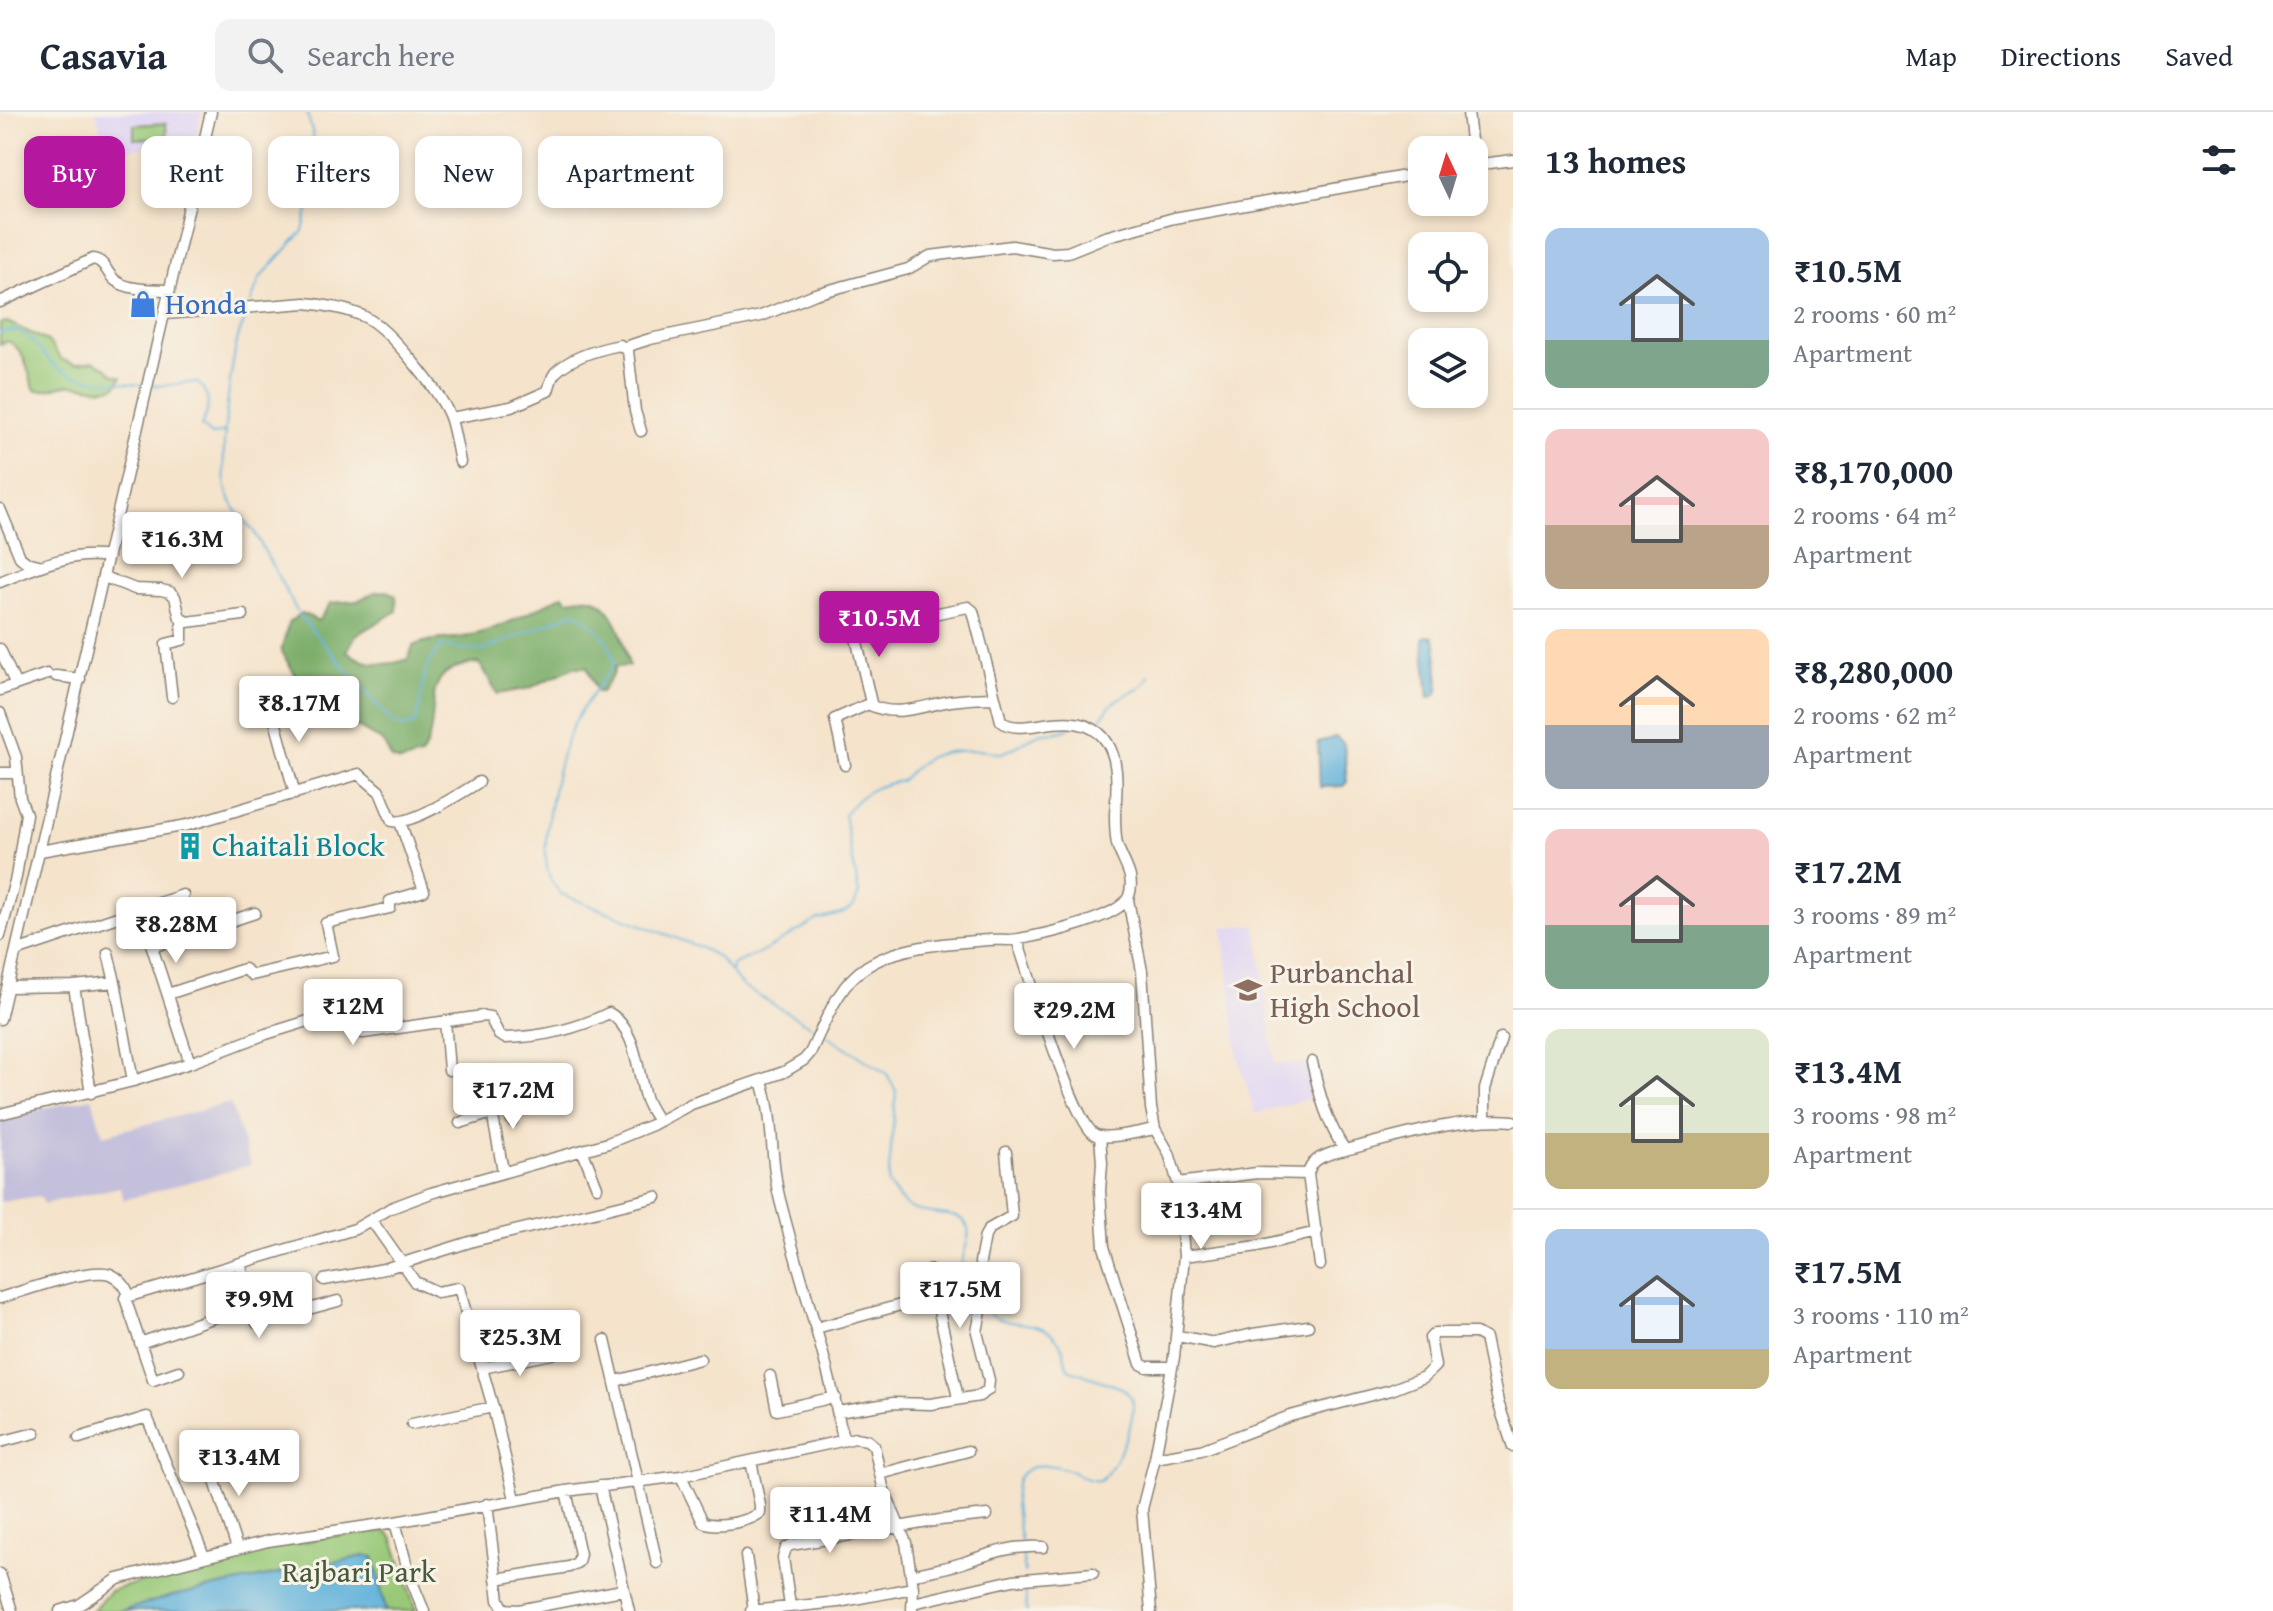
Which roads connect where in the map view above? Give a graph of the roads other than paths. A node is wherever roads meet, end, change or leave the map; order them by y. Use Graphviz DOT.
graph roads {
  1 [pos="211,112"];
  2 [pos="1468,112"];
  3 [pos="1471,136"];
  4 [pos="1513,160"];
  5 [pos="1488,163"];
  6 [pos="1408,176"];
  7 [pos="170,290"];
  8 [pos="0,302"];
  9 [pos="164,314"];
  10 [pos="625,347"];
  11 [pos="451,418"];
  12 [pos="641,431"];
  13 [pos="460,462"];
  14 [pos="0,509"];
  15 [pos="20,557"];
  16 [pos="108,557"];
  17 [pos="41,565"];
  18 [pos="26,571"];
  19 [pos="104,577"];
  20 [pos="0,582"];
  21 [pos="243,615"];
  22 [pos="182,621"];
  23 [pos="0,649"];
  24 [pos="80,679"];
  25 [pos="15,683"];
  26 [pos="0,690"];
  27 [pos="172,697"];
  28 [pos="994,698"];
  29 [pos="270,703"];
  30 [pos="870,705"];
  31 [pos="0,713"];
  32 [pos="845,765"];
  33 [pos="0,773"];
  34 [pos="17,773"];
  35 [pos="479,782"];
  36 [pos="295,794"];
  37 [pos="26,814"];
  38 [pos="48,817"];
  39 [pos="400,822"];
  40 [pos="40,851"];
  41 [pos="183,895"];
  42 [pos="1128,900"];
  43 [pos="140,910"];
  44 [pos="255,913"];
  45 [pos="0,936"];
  46 [pos="1017,940"];
  47 [pos="152,947"];
  48 [pos="16,951"];
  49 [pos="108,953"];
  50 [pos="0,965"];
  51 [pos="12,967"];
  52 [pos="115,982"];
  53 [pos="74,986"];
  54 [pos="8,987"];
  55 [pos="168,994"];
  56 [pos="0,1019"];
  57 [pos="445,1021"];
  58 [pos="1501,1038"];
  59 [pos="1312,1062"];
  60 [pos="190,1063"];
  61 [pos="449,1070"];
  62 [pos="133,1081"];
  63 [pos="762,1081"];
  64 [pos="472,1090"];
  65 [pos="91,1093"];
  66 [pos="489,1096"];
  67 [pos="492,1113"];
  68 [pos="0,1114"];
  69 [pos="1485,1119"];
  70 [pos="658,1121"];
  71 [pos="1513,1121"];
  72 [pos="460,1123"];
  73 [pos="495,1125"];
  74 [pos="1155,1129"];
  75 [pos="1100,1136"];
  76 [pos="1345,1150"];
  77 [pos="583,1152"];
  78 [pos="1006,1152"];
  79 [pos="503,1171"];
  80 [pos="1308,1174"];
  81 [pos="1178,1183"];
  82 [pos="597,1187"];
  83 [pos="656,1197"];
  84 [pos="372,1221"];
  85 [pos="1317,1232"];
  86 [pos="1184,1256"];
  87 [pos="240,1263"];
  88 [pos="401,1265"];
  89 [pos="1320,1265"];
  90 [pos="930,1270"];
  91 [pos="324,1280"];
  92 [pos="130,1296"];
  93 [pos="0,1298"];
  94 [pos="936,1299"];
  95 [pos="338,1301"];
  96 [pos="252,1304"];
  97 [pos="1308,1326"];
  98 [pos="816,1328"];
  99 [pos="1178,1336"];
  100 [pos="605,1340"];
  101 [pos="140,1343"];
  102 [pos="552,1354"];
  103 [pos="700,1359"];
  104 [pos="1172,1367"];
  105 [pos="482,1368"];
  106 [pos="179,1371"];
  107 [pos="770,1376"];
  108 [pos="616,1381"];
  109 [pos="835,1397"];
  110 [pos="958,1398"];
  111 [pos="493,1407"];
  112 [pos="838,1412"];
  113 [pos="412,1424"];
  114 [pos="35,1433"];
  115 [pos="79,1438"];
  116 [pos="843,1439"];
  117 [pos="0,1442"];
  118 [pos="1513,1447"];
  119 [pos="968,1451"];
  120 [pos="1155,1458"];
  121 [pos="208,1460"];
  122 [pos="751,1461"];
  123 [pos="880,1474"];
  124 [pos="681,1476"];
  125 [pos="639,1482"];
  126 [pos="600,1486"];
  127 [pos="566,1491"];
  128 [pos="515,1499"];
  129 [pos="487,1504"];
  130 [pos="987,1515"];
  131 [pos="395,1522"];
  132 [pos="900,1527"];
  133 [pos="1043,1547"];
  134 [pos="237,1548"];
  135 [pos="204,1556"];
  136 [pos="746,1556"];
  137 [pos="657,1563"];
  138 [pos="1093,1573"];
  139 [pos="0,1574"];
  140 [pos="912,1575"];
  141 [pos="496,1579"];
  142 [pos="913,1588"];
  143 [pos="622,1590"];
  144 [pos="790,1606"];
  145 [pos="913,1607"];
  146 [pos="10,1608"];
  147 [pos="60,1611"];
  148 [pos="424,1611"];
  149 [pos="629,1611"];
  150 [pos="752,1611"];
  151 [pos="1151,1611"];
  1 -- 7 [label="street"];
  2 -- 3 [label="street"];
  4 -- 5 [label="street"];
  6 -- 10 [label="street"];
  7 -- 8 [label="street"];
  7 -- 9 [label="street"];
  9 -- 11 [label="street"];
  9 -- 16 [label="street"];
  10 -- 11 [label="street"];
  10 -- 12 [label="street"];
  11 -- 13 [label="street"];
  14 -- 15 [label="street"];
  15 -- 17 [label="street"];
  15 -- 18 [label="street"];
  16 -- 17 [label="street"];
  16 -- 19 [label="street"];
  17 -- 18 [label="street"];
  18 -- 20 [label="street"];
  19 -- 22 [label="street"];
  19 -- 24 [label="street"];
  21 -- 22 [label="street"];
  22 -- 27 [label="street"];
  23 -- 25 [label="street"];
  24 -- 25 [label="street"];
  24 -- 38 [label="street"];
  25 -- 26 [label="street"];
  28 -- 30 [label="street"];
  28 -- 30 [label="street"];
  28 -- 42 [label="street"];
  29 -- 36 [label="street"];
  30 -- 32 [label="street"];
  31 -- 34 [label="street"];
  33 -- 34 [label="street"];
  34 -- 37 [label="street"];
  35 -- 39 [label="street"];
  36 -- 39 [label="street"];
  36 -- 40 [label="street"];
  37 -- 38 [label="street"];
  37 -- 45 [label="street"];
  38 -- 40 [label="street"];
  39 -- 55 [label="street"];
  40 -- 48 [label="street"];
  41 -- 43 [label="street"];
  42 -- 46 [label="street"];
  42 -- 74 [label="street"];
  43 -- 47 [label="street"];
  43 -- 48 [label="street"];
  44 -- 47 [label="street"];
  46 -- 63 [label="street"];
  46 -- 75 [label="street"];
  47 -- 55 [label="street"];
  48 -- 51 [label="street"];
  49 -- 52 [label="street"];
  50 -- 51 [label="street"];
  51 -- 54 [label="street"];
  52 -- 53 [label="street"];
  52 -- 62 [label="street"];
  53 -- 54 [label="street"];
  53 -- 65 [label="street"];
  54 -- 56 [label="street"];
  55 -- 60 [label="street"];
  57 -- 60 [label="street"];
  57 -- 61 [label="street"];
  57 -- 70 [label="street"];
  58 -- 69 [label="street"];
  59 -- 76 [label="street"];
  60 -- 62 [label="street"];
  62 -- 65 [label="street"];
  63 -- 70 [label="street"];
  63 -- 98 [label="street"];
  64 -- 66 [label="street"];
  65 -- 68 [label="street"];
  66 -- 67 [label="street"];
  66 -- 73 [label="street"];
  67 -- 72 [label="street"];
  67 -- 73 [label="street"];
  69 -- 71 [label="street"];
  69 -- 76 [label="street"];
  70 -- 77 [label="street"];
  73 -- 79 [label="street"];
  74 -- 75 [label="street"];
  74 -- 81 [label="street"];
  75 -- 104 [label="street"];
  76 -- 80 [label="street"];
  77 -- 79 [label="street"];
  77 -- 82 [label="street"];
  78 -- 110 [label="street"];
  79 -- 84 [label="street"];
  80 -- 81 [label="street"];
  80 -- 85 [label="street"];
  81 -- 86 [label="street"];
  83 -- 88 [label="street"];
  84 -- 87 [label="street"];
  84 -- 88 [label="street"];
  85 -- 86 [label="street"];
  85 -- 89 [label="street"];
  86 -- 99 [label="street"];
  87 -- 92 [label="street"];
  87 -- 96 [label="street"];
  88 -- 91 [label="street"];
  88 -- 105 [label="street"];
  90 -- 94 [label="street"];
  92 -- 93 [label="street"];
  92 -- 101 [label="street"];
  94 -- 98 [label="street"];
  94 -- 110 [label="street"];
  95 -- 96 [label="street"];
  96 -- 101 [label="street"];
  97 -- 99 [label="street"];
  98 -- 109 [label="street"];
  99 -- 104 [label="street"];
  100 -- 108 [label="street"];
  101 -- 106 [label="street"];
  102 -- 105 [label="street"];
  103 -- 108 [label="street"];
  104 -- 120 [label="street"];
  105 -- 111 [label="street"];
  107 -- 109 [label="street"];
  108 -- 125 [label="street"];
  109 -- 112 [label="street"];
  110 -- 112 [label="street"];
  111 -- 113 [label="street"];
  111 -- 128 [label="street"];
  112 -- 116 [label="street"];
  114 -- 117 [label="street"];
  115 -- 135 [label="street"];
  116 -- 122 [label="street"];
  116 -- 123 [label="street"];
  118 -- 120 [label="street"];
  119 -- 123 [label="street"];
  120 -- 151 [label="street"];
  121 -- 134 [label="street"];
  122 -- 124 [label="street"];
  122 -- 124 [label="street"];
  123 -- 132 [label="street"];
  124 -- 125 [label="street"];
  125 -- 126 [label="street"];
  125 -- 137 [label="street"];
  126 -- 127 [label="street"];
  126 -- 143 [label="street"];
  127 -- 128 [label="street"];
  127 -- 141 [label="street"];
  128 -- 129 [label="street"];
  129 -- 131 [label="street"];
  129 -- 141 [label="street"];
  130 -- 132 [label="street"];
  131 -- 134 [label="street"];
  131 -- 148 [label="street"];
  132 -- 140 [label="street"];
  132 -- 144 [label="street"];
  133 -- 140 [label="street"];
  134 -- 135 [label="street"];
  135 -- 147 [label="street"];
  136 -- 150 [label="street"];
  138 -- 145 [label="street"];
  139 -- 146 [label="street"];
  140 -- 142 [label="street"];
  141 -- 143 [label="street"];
  142 -- 144 [label="street"];
  142 -- 145 [label="street"];
  143 -- 149 [label="street"];
  144 -- 150 [label="street"];
}
